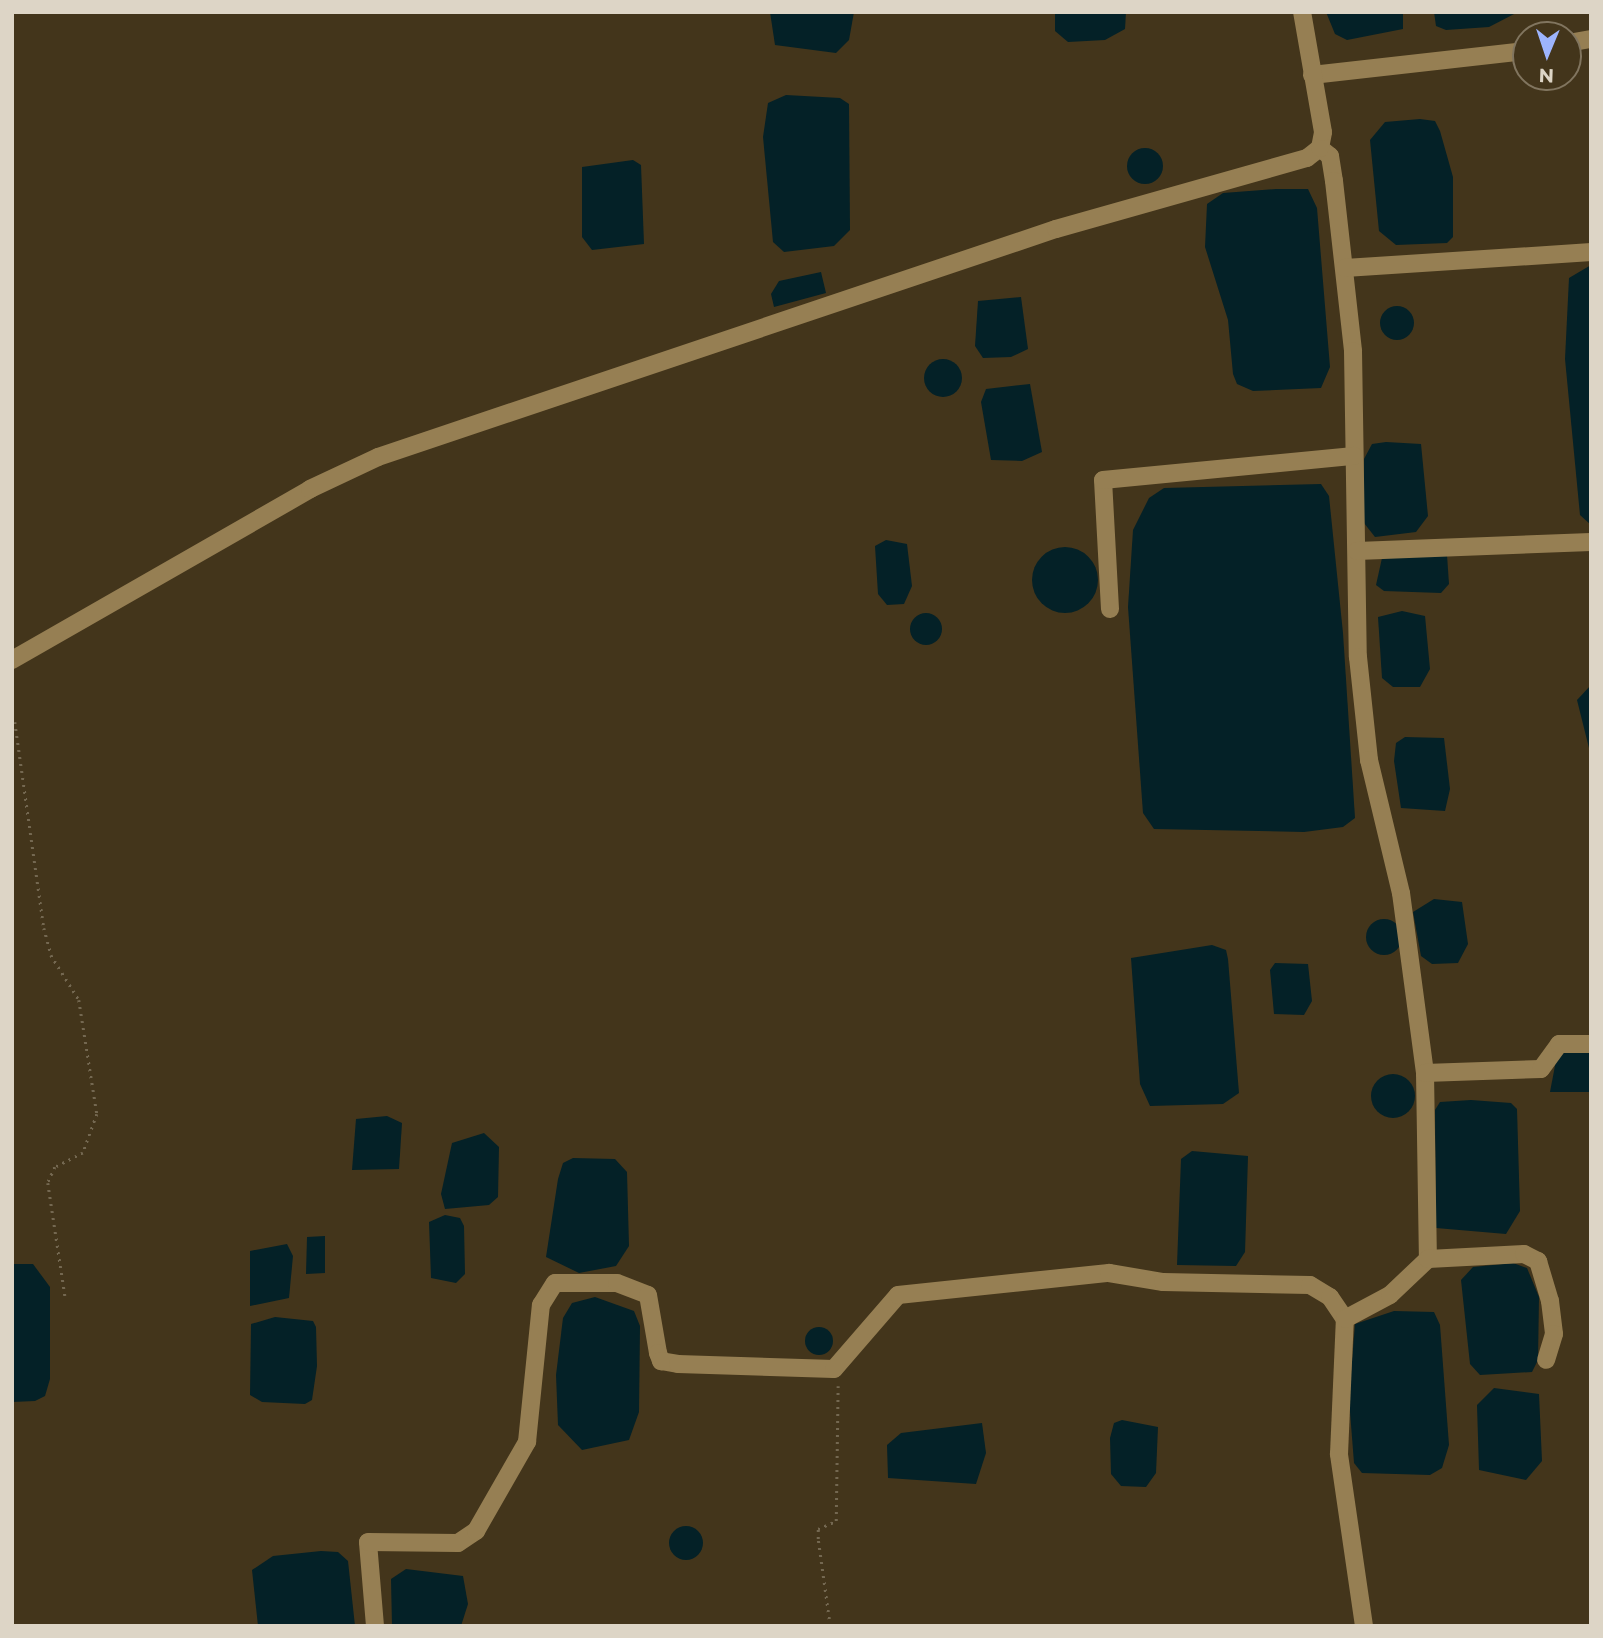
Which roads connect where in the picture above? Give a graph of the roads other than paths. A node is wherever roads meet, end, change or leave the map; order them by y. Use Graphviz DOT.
graph roads {
  1 [pos="1302,12"];
  2 [pos="1512,53"];
  3 [pos="1312,75"];
  4 [pos="1320,149"];
  5 [pos="1591,252"];
  6 [pos="1345,268"];
  7 [pos="1354,456"];
  8 [pos="1591,542"];
  9 [pos="1357,551"];
  10 [pos="1110,609"];
  11 [pos="12,660"];
  12 [pos="1591,1044"];
  13 [pos="1425,1073"];
  14 [pos="1428,1259"];
  15 [pos="1345,1320"];
  16 [pos="1546,1360"];
  17 [pos="375,1626"];
  18 [pos="1364,1626"];
  1 -- 3 [label="street"];
  2 -- 3 [label="street"];
  3 -- 4 [label="street"];
  4 -- 6 [label="street"];
  4 -- 11 [label="street"];
  5 -- 6 [label="street"];
  6 -- 7 [label="street"];
  7 -- 9 [label="street"];
  7 -- 10 [label="street"];
  8 -- 9 [label="street"];
  9 -- 13 [label="street"];
  12 -- 13 [label="street"];
  13 -- 14 [label="street"];
  14 -- 15 [label="street"];
  14 -- 16 [label="street"];
  15 -- 17 [label="street"];
  15 -- 18 [label="street"];
}
